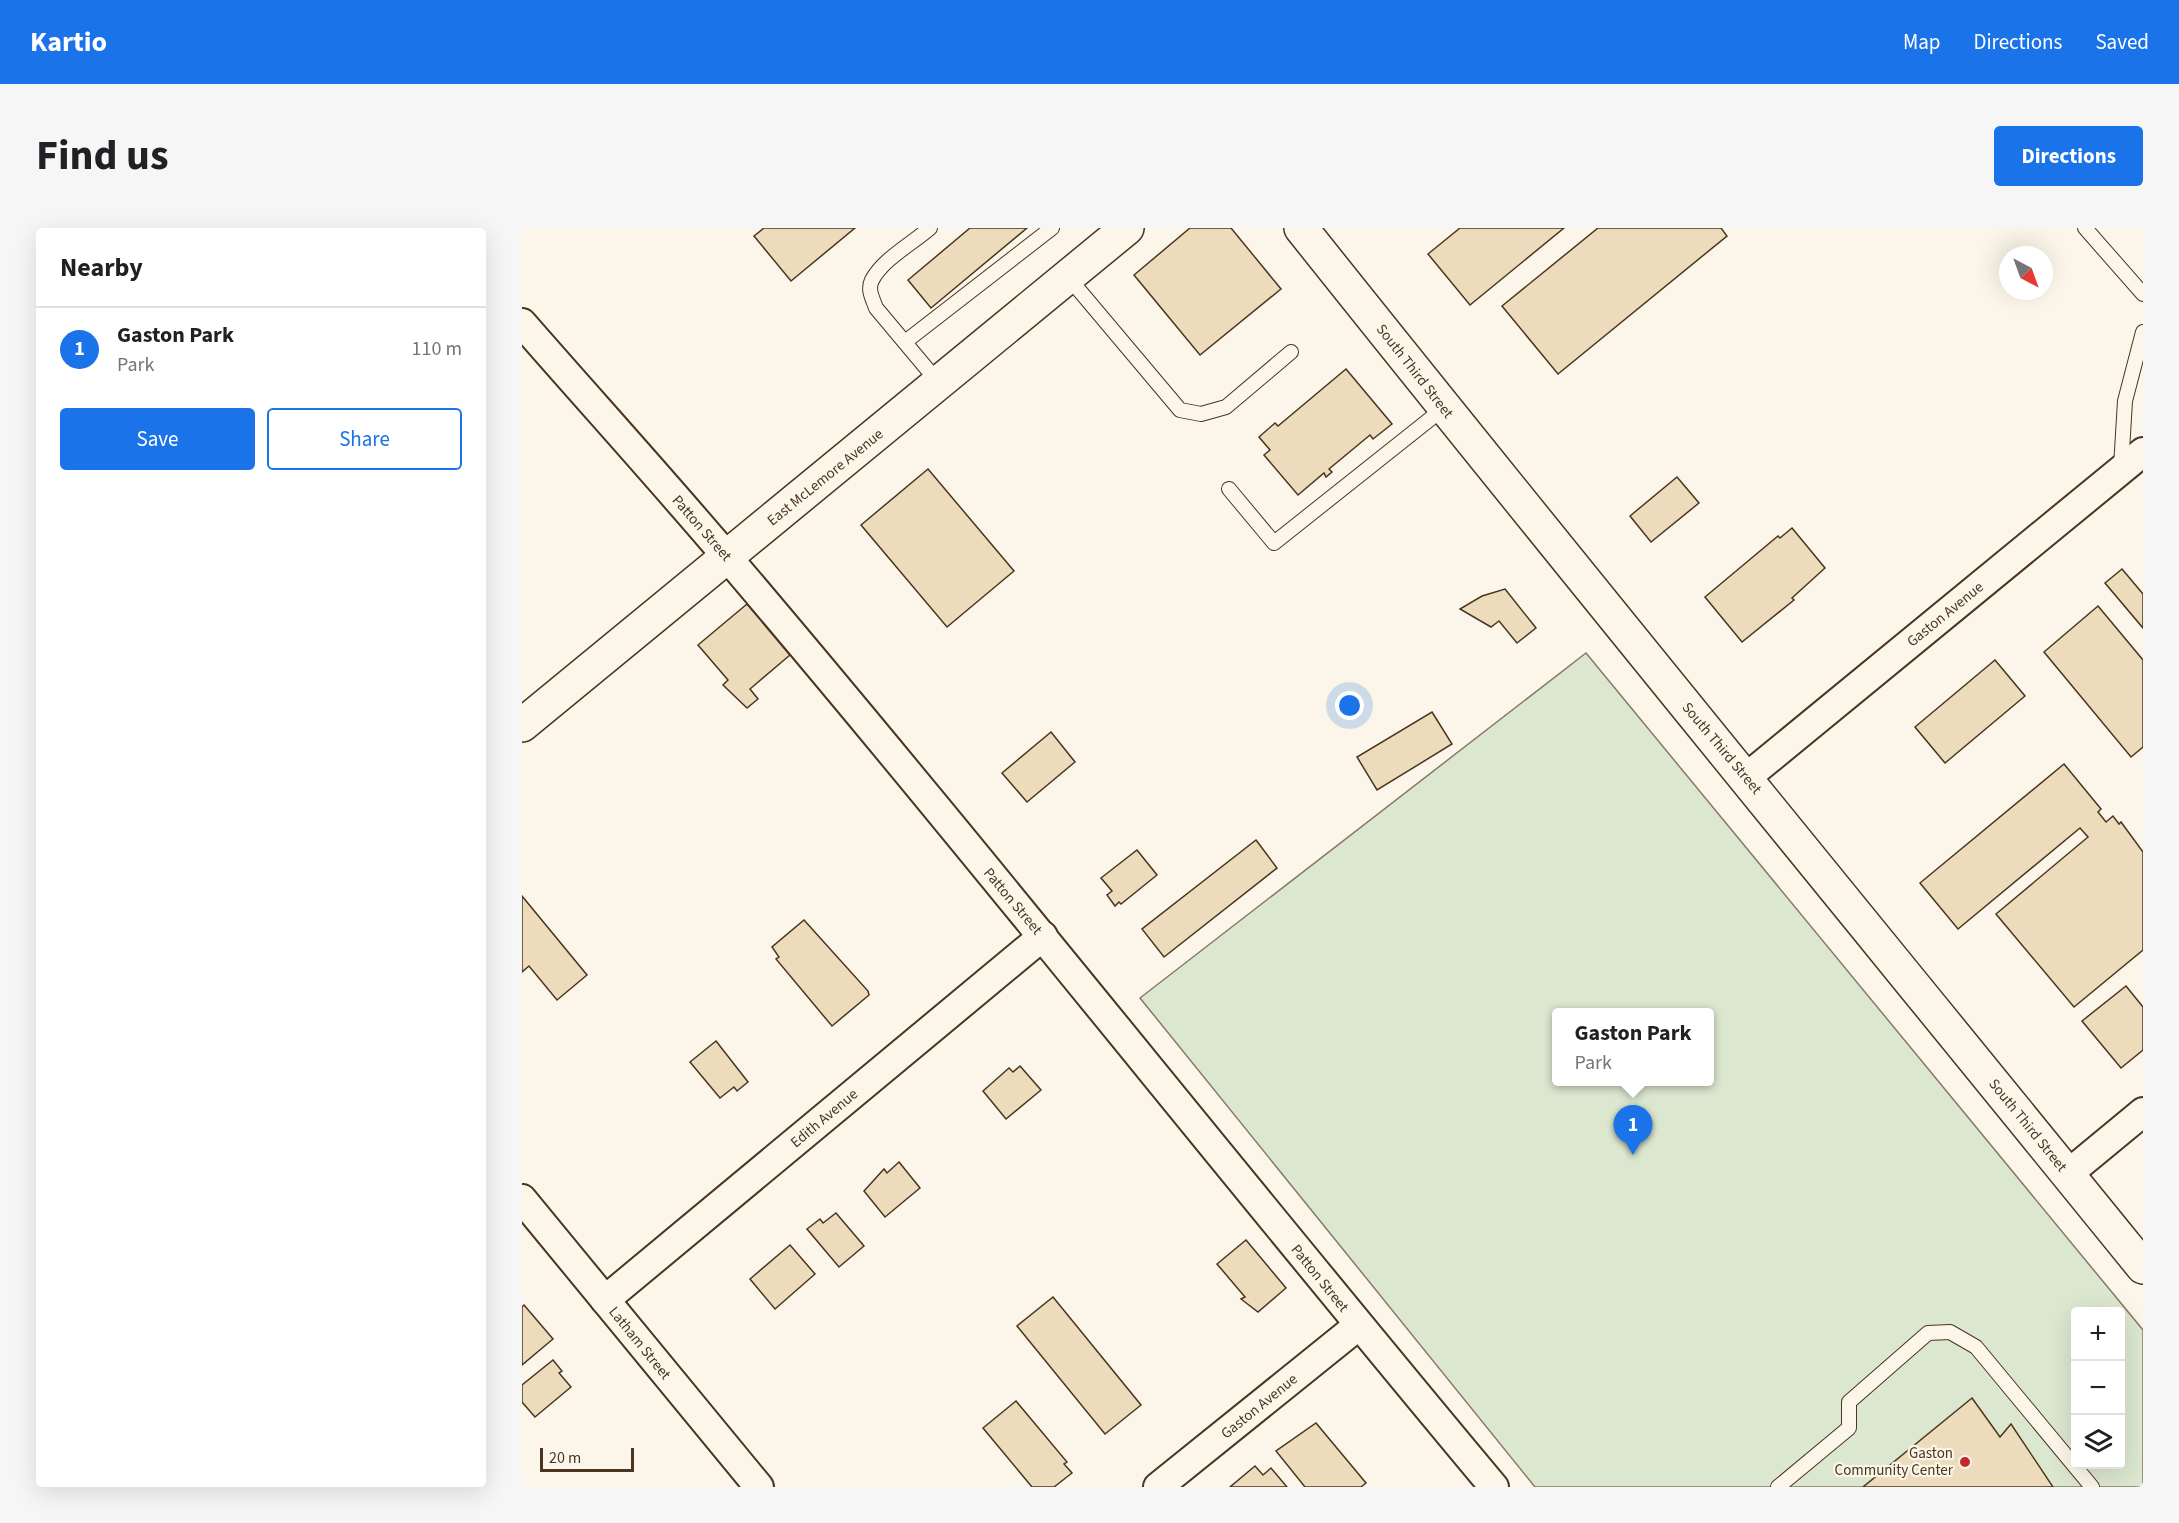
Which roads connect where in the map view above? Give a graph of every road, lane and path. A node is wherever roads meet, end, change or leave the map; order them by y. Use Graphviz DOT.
graph roads {
  1 [pos="930,228"];
  2 [pos="1052,228"];
  3 [pos="1127,228"];
  4 [pos="1301,228"];
  5 [pos="2085,228"];
  6 [pos="1068,277"];
  7 [pos="2143,294"];
  8 [pos="522,323"];
  9 [pos="2143,332"];
  10 [pos="905,342"];
  11 [pos="1291,352"];
  12 [pos="939,383"];
  13 [pos="1444,408"];
  14 [pos="2143,452"];
  15 [pos="2121,470"];
  16 [pos="1229,489"];
  17 [pos="727,557"];
  18 [pos="522,725"];
  19 [pos="1747,777"];
  20 [pos="1043,936"];
  21 [pos="2143,1112"];
  22 [pos="2068,1174"];
  23 [pos="522,1198"];
  24 [pos="2143,1267"];
  25 [pos="605,1300"];
  26 [pos="1359,1325"];
  27 [pos="759,1487"];
  28 [pos="1158,1487"];
  29 [pos="1494,1487"];
  30 [pos="1778,1487"];
  31 [pos="2092,1487"];
  1 -- 10 [label="lane"];
  2 -- 10 [label="lane"];
  3 -- 6 [label="main road, East McLemore Avenue"];
  4 -- 13 [label="main road, South Third Street"];
  5 -- 7 [label="lane"];
  6 -- 11 [label="lane"];
  6 -- 12 [label="main road, East McLemore Avenue"];
  8 -- 17 [label="street, Patton Street"];
  9 -- 15 [label="lane"];
  10 -- 12 [label="lane"];
  12 -- 17 [label="main road, East McLemore Avenue"];
  13 -- 16 [label="lane"];
  13 -- 19 [label="main road, South Third Street"];
  14 -- 15 [label="street, Gaston Avenue"];
  15 -- 19 [label="street, Gaston Avenue"];
  17 -- 18 [label="main road, East McLemore Avenue"];
  17 -- 20 [label="street, Patton Street"];
  19 -- 22 [label="main road, South Third Street"];
  20 -- 25 [label="street, Edith Avenue"];
  20 -- 26 [label="street, Patton Street"];
  21 -- 22 [label="street"];
  22 -- 24 [label="main road, South Third Street"];
  23 -- 25 [label="street, Latham Street"];
  25 -- 27 [label="street, Latham Street"];
  26 -- 28 [label="street, Gaston Avenue"];
  26 -- 29 [label="street, Patton Street"];
  30 -- 31 [label="lane"];
}
